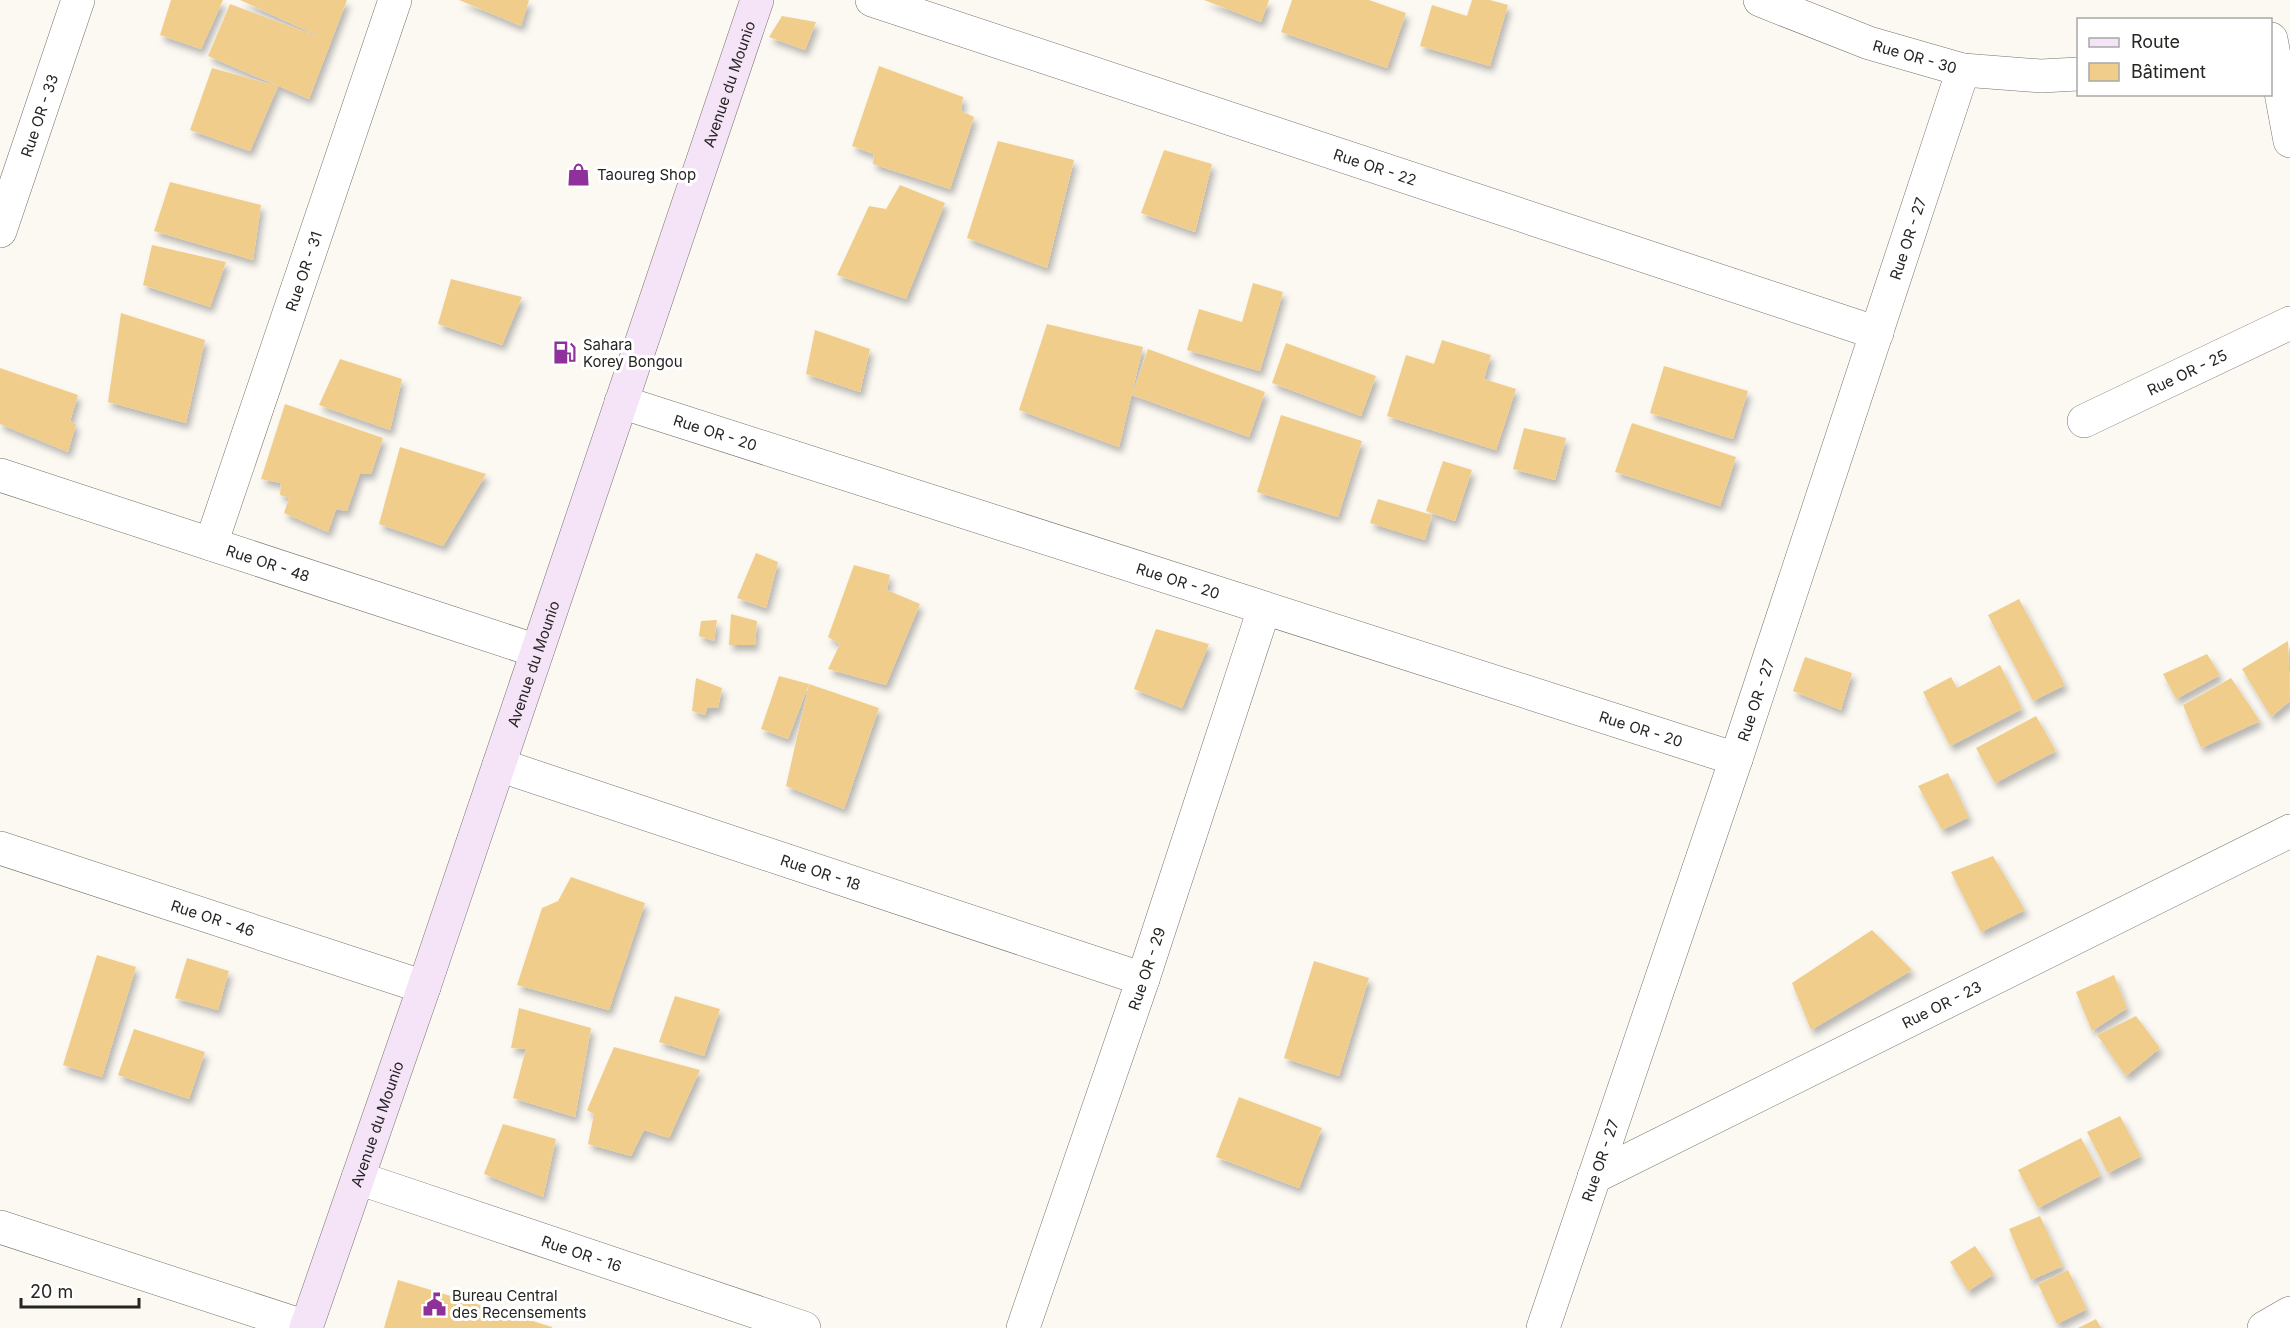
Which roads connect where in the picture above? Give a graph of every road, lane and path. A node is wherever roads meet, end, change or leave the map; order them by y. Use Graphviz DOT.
graph roads {
  1 [pos="78,0"];
  2 [pos="395,0"];
  3 [pos="757,0"];
  4 [pos="872,0"];
  5 [pos="1760,0"];
  6 [pos="2290,34"];
  7 [pos="2272,39"];
  8 [pos="2272,44"];
  9 [pos="1963,70"];
  10 [pos="2077,74"];
  11 [pos="2290,141"];
  12 [pos="0,231"];
  13 [pos="2290,323"];
  14 [pos="1877,333"];
  15 [pos="621,402"];
  16 [pos="2084,421"];
  17 [pos="0,475"];
  18 [pos="211,543"];
  19 [pos="1264,609"];
  20 [pos="537,651"];
  21 [pos="1736,759"];
  22 [pos="499,765"];
  23 [pos="2290,831"];
  24 [pos="0,848"];
  25 [pos="1143,979"];
  26 [pos="424,987"];
  27 [pos="1594,1177"];
  28 [pos="358,1178"];
  29 [pos="0,1227"];
  30 [pos="2290,1313"];
  31 [pos="306,1328"];
  32 [pos="804,1328"];
  33 [pos="1023,1328"];
  34 [pos="1543,1328"];
  35 [pos="2264,1328"];
  1 -- 12 [label="street, Rue OR - 33"];
  2 -- 18 [label="street, Rue OR - 31"];
  3 -- 15 [label="street, Avenue du Mounio"];
  4 -- 14 [label="street, Rue OR - 22"];
  5 -- 9 [label="street, Rue OR - 30"];
  6 -- 7 [label="street"];
  8 -- 11 [label="street"];
  9 -- 10 [label="street, Rue OR - 30"];
  9 -- 14 [label="street, Rue OR - 27"];
  13 -- 16 [label="street, Rue OR - 25"];
  14 -- 21 [label="street, Rue OR - 27"];
  15 -- 19 [label="street, Rue OR - 20"];
  15 -- 20 [label="street, Avenue du Mounio"];
  17 -- 18 [label="street, Rue OR - 48"];
  18 -- 20 [label="street, Rue OR - 48"];
  19 -- 21 [label="street, Rue OR - 20"];
  19 -- 25 [label="street, Rue OR - 29"];
  20 -- 22 [label="street, Avenue du Mounio"];
  21 -- 27 [label="street, Rue OR - 27"];
  22 -- 25 [label="street, Rue OR - 18"];
  22 -- 26 [label="street, Avenue du Mounio"];
  23 -- 27 [label="street, Rue OR - 23"];
  24 -- 26 [label="street, Rue OR - 46"];
  25 -- 33 [label="street, Rue OR - 29"];
  26 -- 28 [label="street, Avenue du Mounio"];
  27 -- 34 [label="street, Rue OR - 27"];
  28 -- 31 [label="street, Avenue du Mounio"];
  28 -- 32 [label="street, Rue OR - 16"];
  29 -- 31 [label="street"];
  30 -- 35 [label="street"];
}
